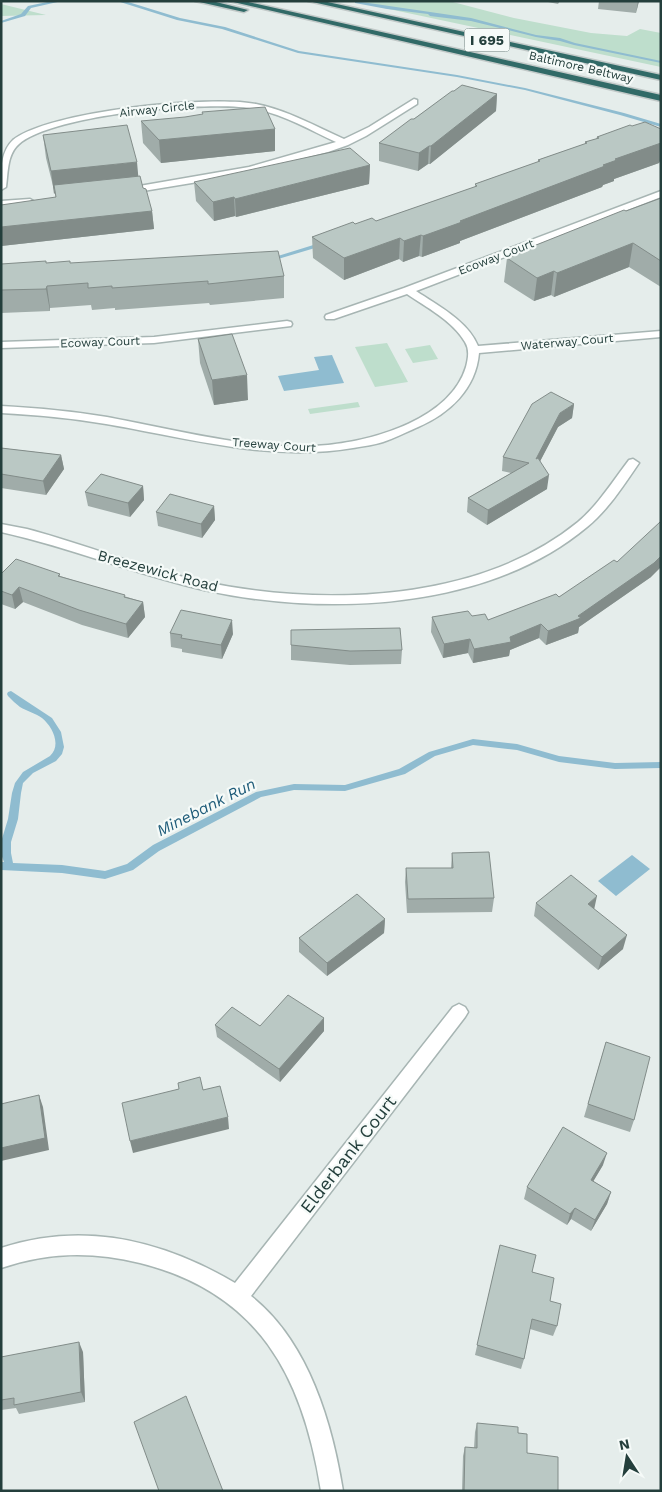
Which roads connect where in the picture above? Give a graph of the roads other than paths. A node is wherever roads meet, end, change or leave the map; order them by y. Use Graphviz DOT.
graph roads {
  1 [pos="199,1"];
  2 [pos="233,1"];
  3 [pos="312,1"];
  4 [pos="472,55"];
  5 [pos="661,78"];
  6 [pos="661,98"];
  7 [pos="414,102"];
  8 [pos="344,143"];
  9 [pos="1,187"];
  10 [pos="113,192"];
  11 [pos="661,194"];
  12 [pos="37,201"];
  13 [pos="1,204"];
  14 [pos="408,290"];
  15 [pos="330,317"];
  16 [pos="287,324"];
  17 [pos="661,334"];
  18 [pos="1,345"];
  19 [pos="474,350"];
  20 [pos="1,409"];
  21 [pos="633,464"];
  22 [pos="1,528"];
  23 [pos="459,1012"];
  24 [pos="1,1258"];
  25 [pos="237,1297"];
  26 [pos="332,1491"];
  1 -- 4 [label="highway"];
  2 -- 4 [label="highway, Baltimore Beltway / I 695"];
  3 -- 5 [label="highway, Baltimore Beltway / I 695"];
  4 -- 6 [label="highway, Baltimore Beltway / I 695"];
  7 -- 8 [label="street"];
  8 -- 9 [label="street, Airway Circle"];
  8 -- 10 [label="street"];
  11 -- 14 [label="street, Ecoway Court"];
  12 -- 13 [label="street"];
  14 -- 15 [label="street, Ecoway Court"];
  14 -- 19 [label="street"];
  16 -- 18 [label="street, Ecoway Court"];
  17 -- 19 [label="street, Waterway Court"];
  19 -- 20 [label="street, Treeway Court"];
  21 -- 22 [label="street, Breezewick Road"];
  23 -- 25 [label="street, Elderbank Court"];
  24 -- 25 [label="street"];
  25 -- 26 [label="street"];
}
